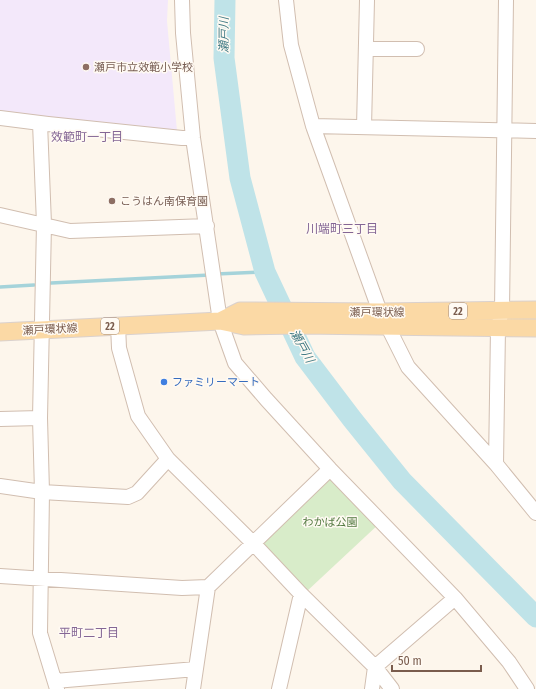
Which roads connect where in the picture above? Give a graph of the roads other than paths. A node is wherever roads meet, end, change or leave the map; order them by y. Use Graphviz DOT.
graph roads {
  1 [pos="182,0"];
  2 [pos="286,0"];
  3 [pos="367,0"];
  4 [pos="506,0"];
  5 [pos="417,48"];
  6 [pos="366,49"];
  7 [pos="0,118"];
  8 [pos="40,123"];
  9 [pos="313,126"];
  10 [pos="364,127"];
  11 [pos="503,131"];
  12 [pos="536,131"];
  13 [pos="193,138"];
  14 [pos="0,216"];
  15 [pos="44,224"];
  16 [pos="207,226"];
  17 [pos="502,310"];
  18 [pos="536,310"];
  19 [pos="380,312"];
  20 [pos="220,320"];
  21 [pos="118,325"];
  22 [pos="388,327"];
  23 [pos="498,328"];
  24 [pos="536,328"];
  25 [pos="43,330"];
  26 [pos="0,332"];
  27 [pos="40,418"];
  28 [pos="0,419"];
  29 [pos="168,459"];
  30 [pos="496,464"];
  31 [pos="330,468"];
  32 [pos="0,486"];
  33 [pos="42,492"];
  34 [pos="536,512"];
  35 [pos="254,544"];
  36 [pos="0,576"];
  37 [pos="41,578"];
  38 [pos="208,588"];
  39 [pos="301,594"];
  40 [pos="455,598"];
  41 [pos="375,667"];
  42 [pos="196,669"];
  43 [pos="56,685"];
  44 [pos="193,689"];
  45 [pos="279,689"];
  46 [pos="372,689"];
  47 [pos="392,689"];
  48 [pos="527,689"];
  1 -- 13 [label="street"];
  2 -- 9 [label="street"];
  3 -- 6 [label="street"];
  4 -- 11 [label="street"];
  5 -- 6 [label="street"];
  6 -- 10 [label="street"];
  7 -- 8 [label="street"];
  8 -- 13 [label="street"];
  8 -- 15 [label="street"];
  9 -- 10 [label="street"];
  9 -- 19 [label="street"];
  10 -- 11 [label="street"];
  11 -- 12 [label="street"];
  11 -- 17 [label="street"];
  13 -- 16 [label="street"];
  14 -- 15 [label="street"];
  15 -- 16 [label="street"];
  15 -- 25 [label="street"];
  16 -- 20 [label="street"];
  17 -- 18 [label="main road, 瀬戸環状線 / 22"];
  17 -- 19 [label="main road, 瀬戸環状線 / 22"];
  17 -- 23 [label="street"];
  19 -- 20 [label="main road, 瀬戸環状線 / 22"];
  20 -- 21 [label="main road, 瀬戸環状線 / 22"];
  20 -- 22 [label="main road, 瀬戸環状線 / 22"];
  20 -- 31 [label="street"];
  21 -- 25 [label="main road, 瀬戸環状線 / 22"];
  21 -- 29 [label="street"];
  22 -- 23 [label="main road, 瀬戸環状線 / 22"];
  22 -- 30 [label="street"];
  23 -- 24 [label="main road, 瀬戸環状線 / 22"];
  23 -- 30 [label="street"];
  25 -- 26 [label="main road, 瀬戸環状線 / 22"];
  25 -- 27 [label="street"];
  27 -- 28 [label="street"];
  27 -- 33 [label="street"];
  29 -- 33 [label="street"];
  29 -- 35 [label="street"];
  30 -- 34 [label="street"];
  31 -- 35 [label="street"];
  31 -- 40 [label="street"];
  32 -- 33 [label="street"];
  33 -- 37 [label="street"];
  35 -- 38 [label="street"];
  35 -- 39 [label="street"];
  36 -- 37 [label="street"];
  37 -- 38 [label="street"];
  37 -- 43 [label="street"];
  38 -- 42 [label="street"];
  39 -- 41 [label="street"];
  39 -- 45 [label="street"];
  40 -- 41 [label="street"];
  40 -- 48 [label="street"];
  41 -- 46 [label="street"];
  41 -- 47 [label="street"];
  42 -- 43 [label="street"];
  42 -- 44 [label="street"];
}
